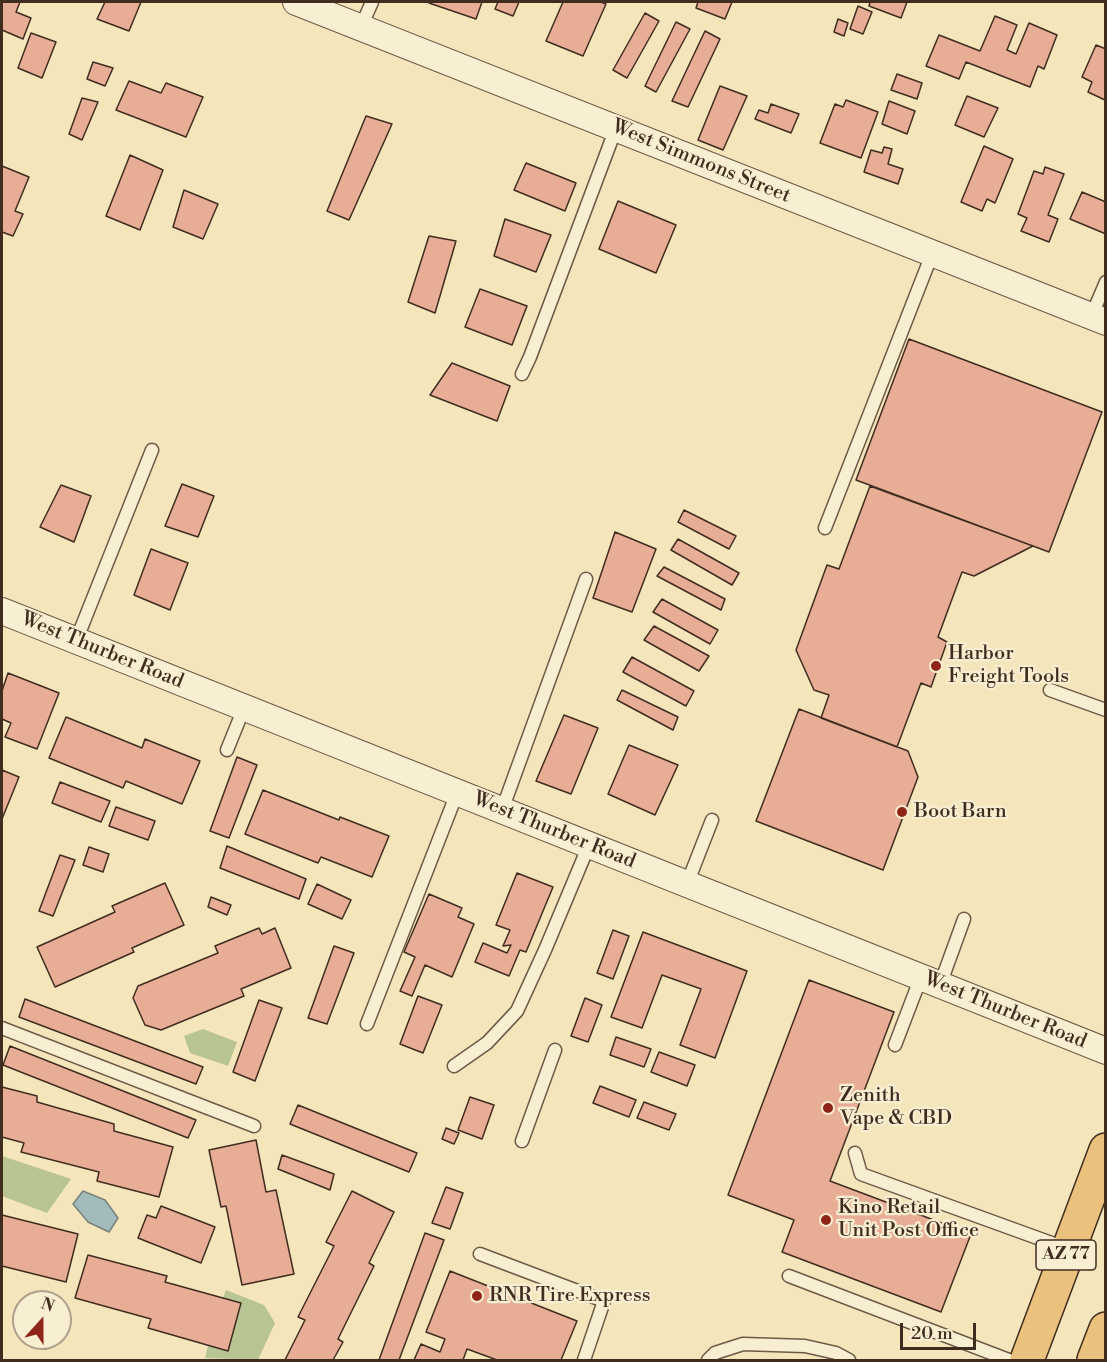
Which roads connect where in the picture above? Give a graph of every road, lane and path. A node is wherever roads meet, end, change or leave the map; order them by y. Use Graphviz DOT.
graph roads {
  1 [pos="296,2"];
  2 [pos="372,2"];
  3 [pos="361,27"];
  4 [pos="616,128"];
  5 [pos="932,254"];
  6 [pos="1106,282"];
  7 [pos="1098,320"];
  8 [pos="522,374"];
  9 [pos="152,450"];
  10 [pos="825,528"];
  11 [pos="586,579"];
  12 [pos="2,611"];
  13 [pos="76,641"];
  14 [pos="1050,690"];
  15 [pos="244,708"];
  16 [pos="1106,710"];
  17 [pos="227,750"];
  18 [pos="457,793"];
  19 [pos="502,810"];
  20 [pos="712,820"];
  21 [pos="589,845"];
  22 [pos="687,884"];
  23 [pos="964,919"];
  24 [pos="931,981"];
  25 [pos="367,1024"];
  26 [pos="2,1028"];
  27 [pos="896,1045"];
  28 [pos="555,1050"];
  29 [pos="1106,1051"];
  30 [pos="454,1066"];
  31 [pos="254,1126"];
  32 [pos="522,1141"];
  33 [pos="1106,1150"];
  34 [pos="855,1153"];
  35 [pos="1069,1249"];
  36 [pos="480,1254"];
  37 [pos="789,1276"];
  38 [pos="1106,1329"];
  39 [pos="584,1360"];
  40 [pos="708,1360"];
  41 [pos="849,1360"];
  42 [pos="1009,1360"];
  43 [pos="1027,1360"];
  44 [pos="1094,1360"];
  1 -- 3 [label="street, West Simmons Street"];
  2 -- 3 [label="lane"];
  3 -- 4 [label="street, West Simmons Street"];
  4 -- 5 [label="street, West Simmons Street"];
  4 -- 8 [label="lane"];
  5 -- 7 [label="street, West Simmons Street"];
  5 -- 10 [label="lane"];
  6 -- 7 [label="lane"];
  9 -- 13 [label="lane"];
  11 -- 19 [label="lane"];
  12 -- 13 [label="street, West Thurber Road"];
  13 -- 15 [label="street, West Thurber Road"];
  14 -- 16 [label="lane"];
  15 -- 17 [label="lane"];
  15 -- 18 [label="street, West Thurber Road"];
  18 -- 19 [label="street, West Thurber Road"];
  18 -- 25 [label="lane"];
  19 -- 21 [label="street, West Thurber Road"];
  20 -- 22 [label="lane"];
  21 -- 22 [label="street, West Thurber Road"];
  21 -- 30 [label="lane"];
  22 -- 24 [label="street, West Thurber Road"];
  23 -- 24 [label="lane"];
  24 -- 27 [label="lane"];
  24 -- 29 [label="street, West Thurber Road"];
  26 -- 31 [label="lane"];
  28 -- 32 [label="lane"];
  33 -- 35 [label="highway, AZ 77"];
  34 -- 35 [label="lane"];
  35 -- 43 [label="highway, AZ 77"];
  36 -- 39 [label="lane"];
  37 -- 42 [label="lane"];
  38 -- 44 [label="highway"];
  40 -- 41 [label="lane"];
}
